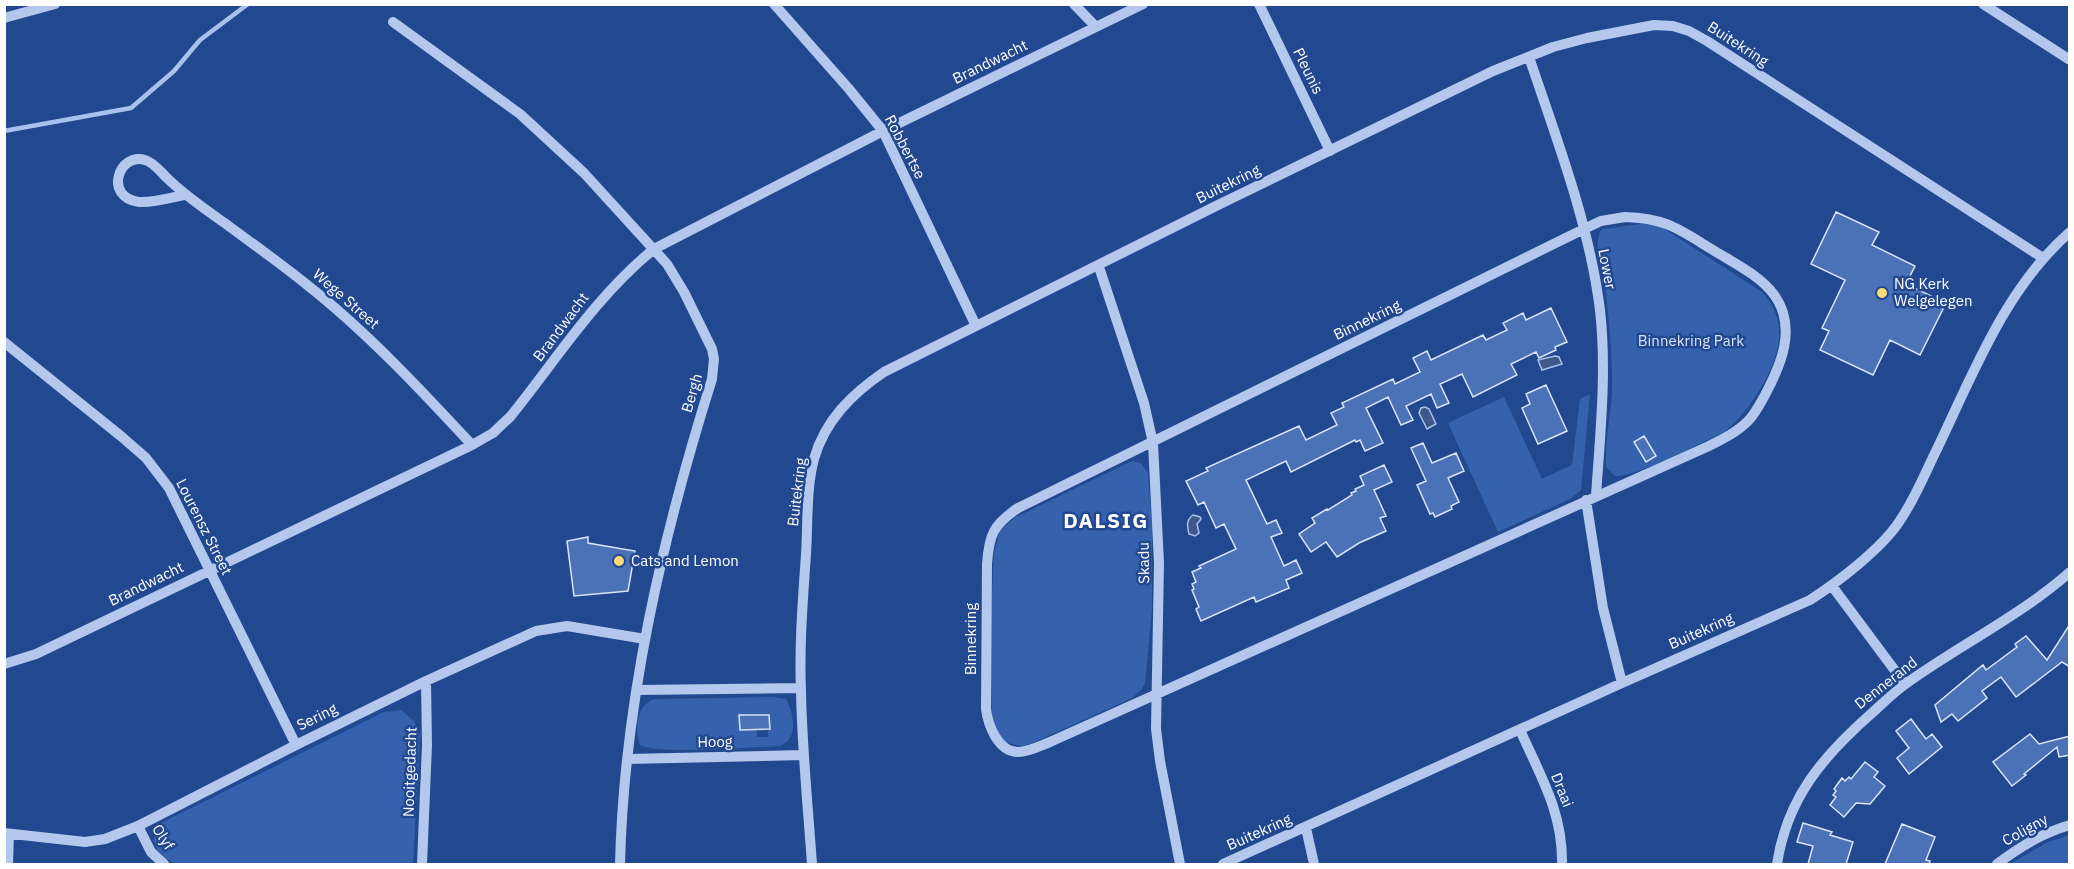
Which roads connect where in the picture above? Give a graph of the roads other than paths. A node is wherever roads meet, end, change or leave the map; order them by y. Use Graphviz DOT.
graph roads {
  1 [pos="56,4"];
  2 [pos="774,4"];
  3 [pos="1074,4"];
  4 [pos="1143,4"];
  5 [pos="1259,4"];
  6 [pos="1983,4"];
  7 [pos="4,18"];
  8 [pos="393,22"];
  9 [pos="1096,27"];
  10 [pos="1529,57"];
  11 [pos="2070,60"];
  12 [pos="883,131"];
  13 [pos="1330,151"];
  14 [pos="184,195"];
  15 [pos="1584,229"];
  16 [pos="2070,232"];
  17 [pos="654,249"];
  18 [pos="2043,258"];
  19 [pos="1099,267"];
  20 [pos="976,327"];
  21 [pos="4,342"];
  22 [pos="1153,443"];
  23 [pos="472,445"];
  24 [pos="1591,498"];
  25 [pos="209,570"];
  26 [pos="2070,572"];
  27 [pos="1832,586"];
  28 [pos="645,639"];
  29 [pos="4,664"];
  30 [pos="426,681"];
  31 [pos="1622,683"];
  32 [pos="1905,684"];
  33 [pos="800,688"];
  34 [pos="637,690"];
  35 [pos="1156,695"];
  36 [pos="1521,730"];
  37 [pos="296,745"];
  38 [pos="803,755"];
  39 [pos="628,759"];
  40 [pos="2070,825"];
  41 [pos="138,826"];
  42 [pos="1306,828"];
  43 [pos="7,833"];
  44 [pos="8,864"];
  45 [pos="164,864"];
  46 [pos="422,864"];
  47 [pos="620,864"];
  48 [pos="812,864"];
  49 [pos="1180,864"];
  50 [pos="1223,864"];
  51 [pos="1314,864"];
  52 [pos="1562,864"];
  53 [pos="1777,864"];
  54 [pos="1997,864"];
  1 -- 7 [label="street"];
  2 -- 12 [label="street, Robbertse"];
  3 -- 9 [label="street"];
  4 -- 9 [label="street, Brandwacht"];
  5 -- 13 [label="street, Pleunis"];
  6 -- 11 [label="street"];
  8 -- 17 [label="street, Bergh"];
  9 -- 12 [label="street, Brandwacht"];
  10 -- 13 [label="street, Buitekring"];
  10 -- 15 [label="street, Lower"];
  10 -- 18 [label="street, Buitekring"];
  12 -- 17 [label="street, Brandwacht"];
  12 -- 20 [label="street, Robbertse"];
  13 -- 19 [label="street, Buitekring"];
  14 -- 14 [label="street, Wege Street"];
  14 -- 23 [label="street, Wege Street"];
  15 -- 22 [label="street, Binnekring"];
  15 -- 24 [label="street, Lower"];
  15 -- 24 [label="street, Binnekring"];
  16 -- 18 [label="street, Buitekring"];
  17 -- 23 [label="street, Brandwacht"];
  17 -- 28 [label="street, Bergh"];
  18 -- 27 [label="street, Buitekring"];
  19 -- 20 [label="street, Buitekring"];
  19 -- 22 [label="street, Skadu"];
  20 -- 33 [label="street, Buitekring"];
  21 -- 25 [label="street, Lourensz Street"];
  22 -- 35 [label="street, Skadu"];
  22 -- 35 [label="street, Binnekring"];
  23 -- 25 [label="street, Brandwacht"];
  24 -- 31 [label="street, Lower"];
  24 -- 35 [label="street, Binnekring"];
  25 -- 29 [label="street, Brandwacht"];
  25 -- 37 [label="street, Lourensz Street"];
  26 -- 32 [label="street, Dennerand"];
  27 -- 31 [label="street, Buitekring"];
  27 -- 32 [label="street"];
  28 -- 30 [label="street, Sering"];
  28 -- 34 [label="street, Bergh"];
  30 -- 37 [label="street, Sering"];
  30 -- 46 [label="street, Nooitgedacht"];
  31 -- 36 [label="street, Buitekring"];
  32 -- 53 [label="street, Dennerand"];
  33 -- 34 [label="street"];
  33 -- 38 [label="street, Buitekring"];
  34 -- 39 [label="street, Bergh"];
  35 -- 49 [label="street, Skadu"];
  36 -- 42 [label="street, Buitekring"];
  36 -- 52 [label="street, Draai"];
  37 -- 41 [label="street, Sering"];
  38 -- 39 [label="street, Hoog"];
  38 -- 48 [label="street, Buitekring"];
  39 -- 47 [label="street, Bergh"];
  40 -- 54 [label="street, Coligny"];
  41 -- 43 [label="street, Sering"];
  41 -- 45 [label="street, Olyf"];
  42 -- 50 [label="street, Buitekring"];
  42 -- 51 [label="street"];
  43 -- 44 [label="street"];
}
